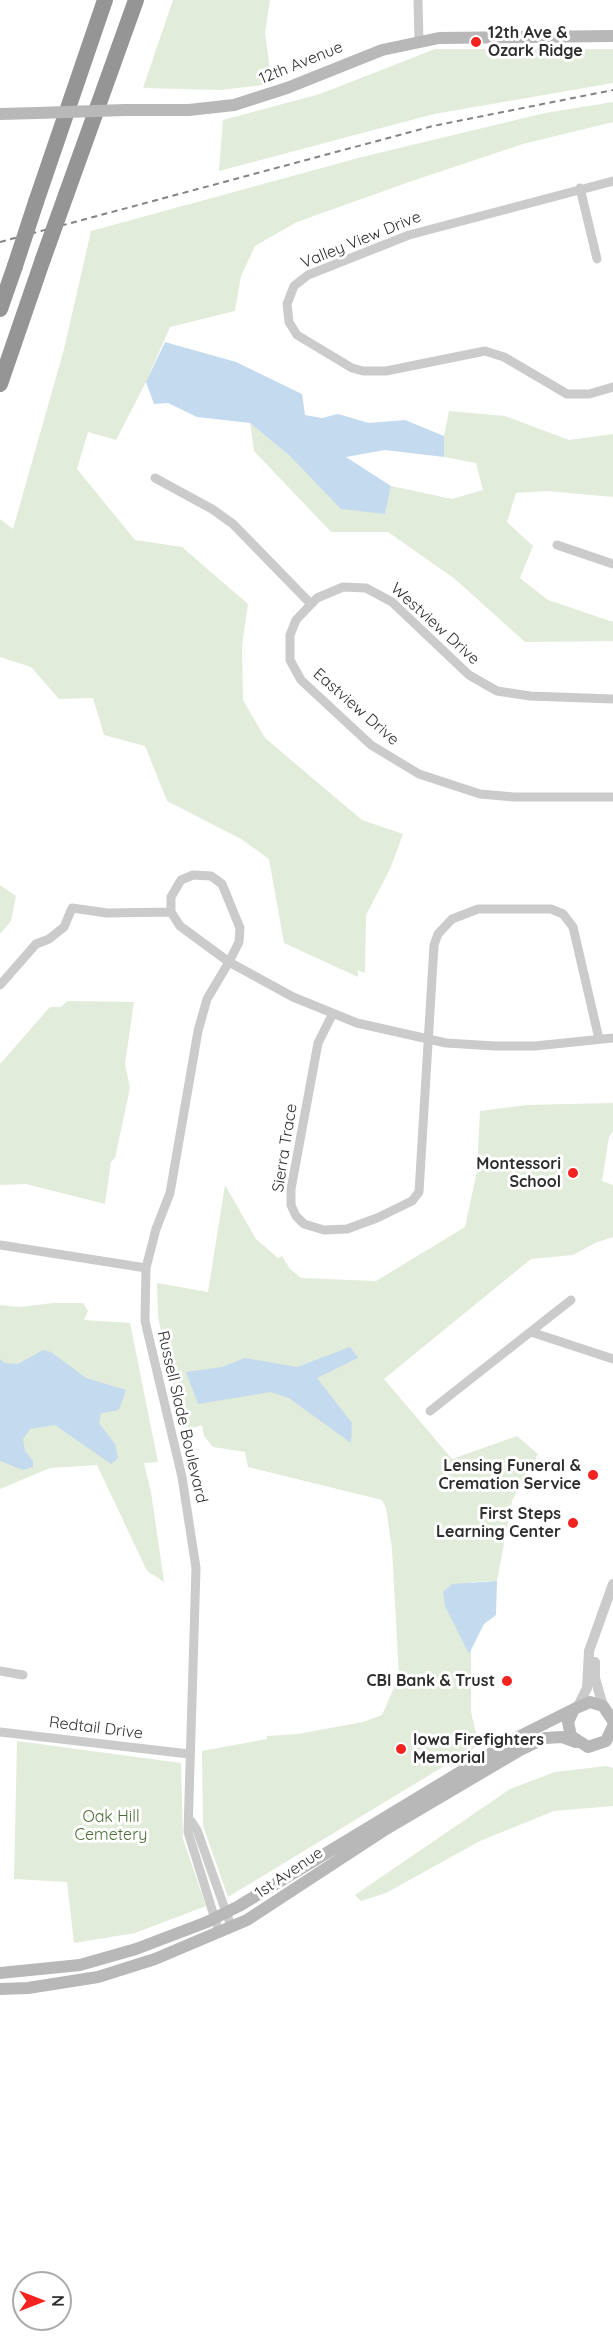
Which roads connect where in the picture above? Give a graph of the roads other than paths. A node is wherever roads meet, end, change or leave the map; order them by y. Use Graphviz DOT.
graph roads {
  1 [pos="105,0"];
  2 [pos="136,0"];
  3 [pos="418,0"];
  4 [pos="613,36"];
  5 [pos="419,41"];
  6 [pos="0,114"];
  7 [pos="613,181"];
  8 [pos="580,189"];
  9 [pos="597,259"];
  10 [pos="0,309"];
  11 [pos="0,384"];
  12 [pos="613,387"];
  13 [pos="155,478"];
  14 [pos="557,545"];
  15 [pos="613,564"];
  16 [pos="310,603"];
  17 [pos="613,699"];
  18 [pos="613,797"];
  19 [pos="171,912"];
  20 [pos="229,962"];
  21 [pos="0,985"];
  22 [pos="333,1013"];
  23 [pos="613,1038"];
  24 [pos="429,1039"];
  25 [pos="599,1039"];
  26 [pos="0,1245"];
  27 [pos="146,1268"];
  28 [pos="571,1300"];
  29 [pos="531,1332"];
  30 [pos="613,1359"];
  31 [pos="430,1412"];
  32 [pos="613,1584"];
  33 [pos="593,1645"];
  34 [pos="0,1671"];
  35 [pos="24,1675"];
  36 [pos="576,1708"];
  37 [pos="609,1712"];
  38 [pos="613,1726"];
  39 [pos="0,1732"];
  40 [pos="613,1740"];
  41 [pos="576,1742"];
  42 [pos="601,1745"];
  43 [pos="189,1754"];
  44 [pos="220,1915"];
  45 [pos="231,1926"];
  46 [pos="219,1932"];
  47 [pos="0,1973"];
  48 [pos="0,1989"];
  1 -- 10 [label="highway, bridge"];
  2 -- 11 [label="highway, bridge"];
  3 -- 5 [label="street"];
  4 -- 5 [label="main road, 12th Avenue"];
  5 -- 6 [label="main road, 12th Avenue, bridge"];
  7 -- 8 [label="street, Valley View Drive"];
  8 -- 9 [label="street"];
  8 -- 12 [label="street, Valley View Drive"];
  13 -- 16 [label="street"];
  14 -- 15 [label="street"];
  16 -- 17 [label="street, Westview Drive"];
  16 -- 18 [label="street, Eastview Drive"];
  19 -- 20 [label="street"];
  19 -- 20 [label="street, Russell Slade Boulevard"];
  19 -- 21 [label="street"];
  20 -- 22 [label="street"];
  20 -- 27 [label="street, Russell Slade Boulevard"];
  22 -- 24 [label="street"];
  22 -- 24 [label="street, Sierra Trace"];
  23 -- 25 [label="street"];
  24 -- 25 [label="street"];
  24 -- 25 [label="street"];
  26 -- 27 [label="street"];
  27 -- 43 [label="street, Russell Slade Boulevard"];
  28 -- 29 [label="street"];
  29 -- 30 [label="street"];
  29 -- 31 [label="street"];
  32 -- 33 [label="street"];
  33 -- 36 [label="street"];
  33 -- 37 [label="street"];
  34 -- 35 [label="street"];
  36 -- 37 [label="main road"];
  36 -- 41 [label="main road"];
  36 -- 44 [label="main road, 1st Avenue"];
  38 -- 42 [label="main road"];
  39 -- 43 [label="street, Redtail Drive"];
  40 -- 42 [label="main road"];
  41 -- 42 [label="main road, 1st Avenue"];
  41 -- 45 [label="main road, 1st Avenue"];
  43 -- 44 [label="street, Russell Slade Boulevard"];
  44 -- 45 [label="street, Russell Slade Boulevard"];
  44 -- 46 [label="street, Russell Slade Boulevard"];
  44 -- 47 [label="main road, 1st Avenue"];
  45 -- 46 [label="main road, 1st Avenue"];
  46 -- 48 [label="main road, 1st Avenue"];
}
